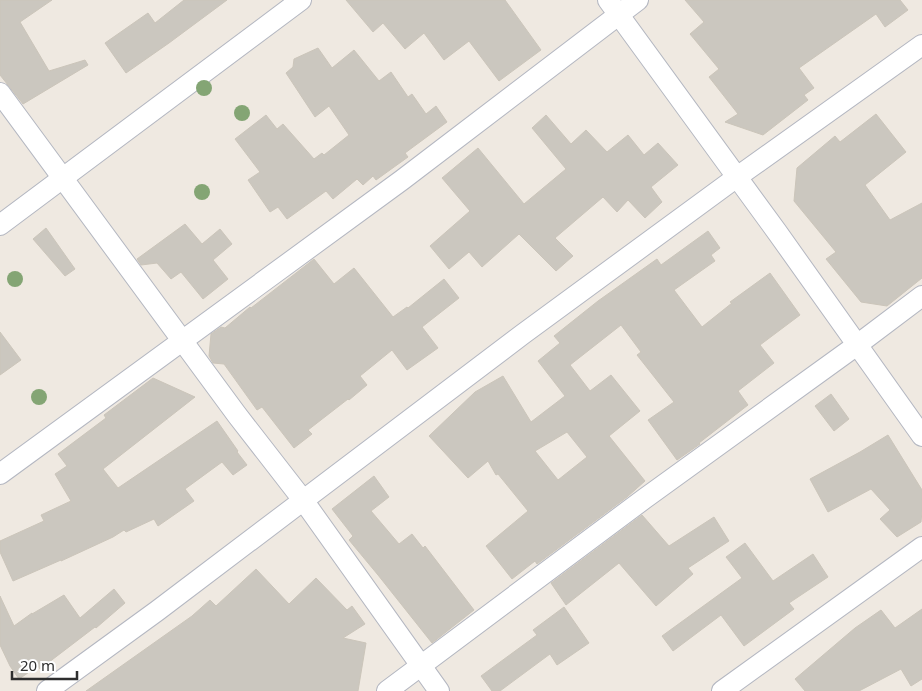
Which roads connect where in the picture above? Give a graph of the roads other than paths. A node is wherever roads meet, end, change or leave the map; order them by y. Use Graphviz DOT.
graph roads {
  1 [pos="301,0"];
  2 [pos="638,0"];
  3 [pos="613,7"];
  4 [pos="922,45"];
  5 [pos="0,93"];
  6 [pos="737,177"];
  7 [pos="62,178"];
  8 [pos="0,225"];
  9 [pos="922,296"];
  10 [pos="182,341"];
  11 [pos="857,345"];
  12 [pos="922,436"];
  13 [pos="0,474"];
  14 [pos="302,500"];
  15 [pos="922,547"];
  16 [pos="421,665"];
  17 [pos="47,691"];
  18 [pos="387,691"];
  19 [pos="439,691"];
  20 [pos="722,691"];
  1 -- 7 [label="street"];
  2 -- 3 [label="street"];
  3 -- 6 [label="street"];
  3 -- 10 [label="street"];
  4 -- 6 [label="street"];
  5 -- 7 [label="street"];
  6 -- 11 [label="street"];
  6 -- 14 [label="street"];
  7 -- 8 [label="street"];
  7 -- 10 [label="street"];
  9 -- 11 [label="street"];
  10 -- 13 [label="street"];
  10 -- 14 [label="street"];
  11 -- 12 [label="street"];
  11 -- 16 [label="street"];
  14 -- 16 [label="street"];
  14 -- 17 [label="street"];
  15 -- 20 [label="street"];
  16 -- 18 [label="street"];
  16 -- 19 [label="street"];
}
